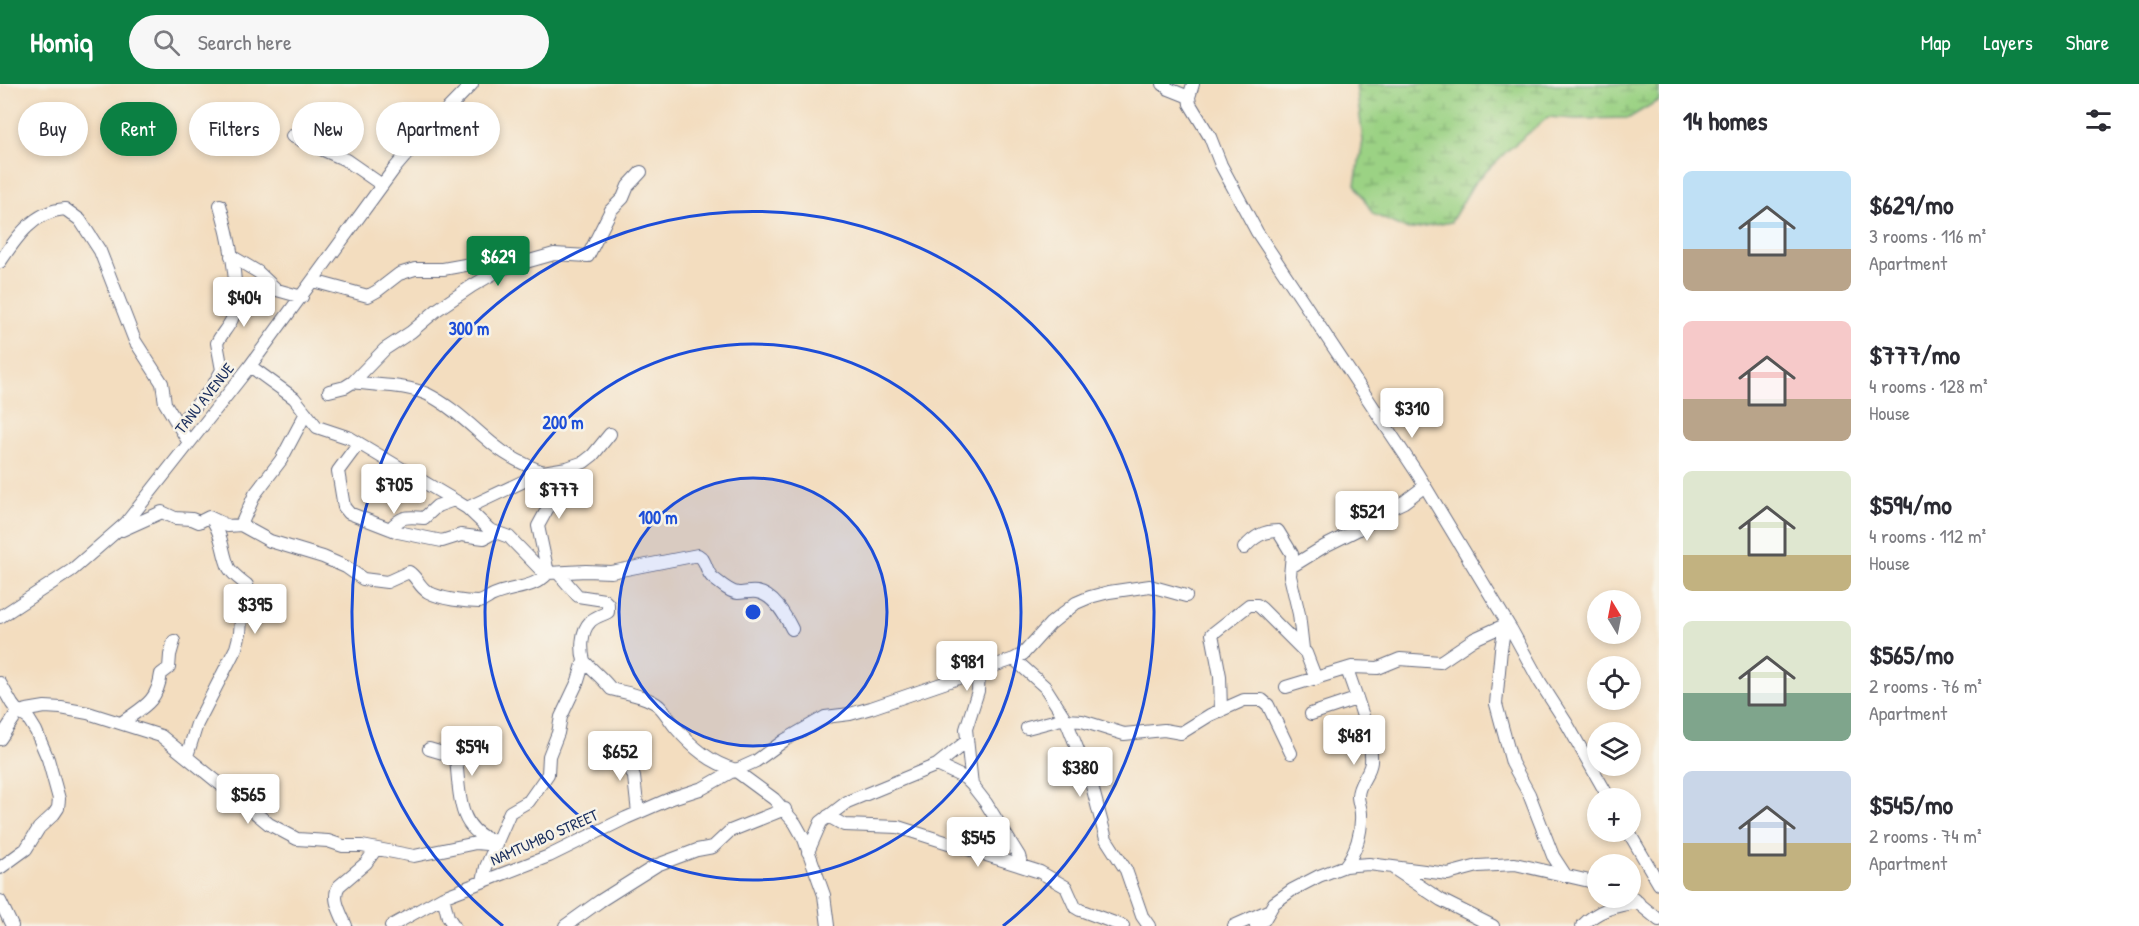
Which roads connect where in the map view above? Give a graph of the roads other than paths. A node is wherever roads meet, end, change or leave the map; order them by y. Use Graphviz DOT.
graph roads {
  1 [pos="472,84"];
  2 [pos="1163,84"];
  3 [pos="1193,84"];
  4 [pos="1189,97"];
  5 [pos="337,156"];
  6 [pos="641,172"];
  7 [pos="382,185"];
  8 [pos="220,205"];
  9 [pos="231,256"];
  10 [pos="0,262"];
  11 [pos="501,269"];
  12 [pos="313,281"];
  13 [pos="302,297"];
  14 [pos="250,366"];
  15 [pos="353,382"];
  16 [pos="329,391"];
  17 [pos="306,413"];
  18 [pos="178,425"];
  19 [pos="610,434"];
  20 [pos="189,443"];
  21 [pos="358,444"];
  22 [pos="540,473"];
  23 [pos="1425,486"];
  24 [pos="454,500"];
  25 [pos="467,508"];
  26 [pos="213,520"];
  27 [pos="242,525"];
  28 [pos="390,529"];
  29 [pos="115,532"];
  30 [pos="495,532"];
  31 [pos="1244,548"];
  32 [pos="1291,567"];
  33 [pos="553,574"];
  34 [pos="1186,596"];
  35 [pos="0,617"];
  36 [pos="1508,626"];
  37 [pos="792,629"];
  38 [pos="174,641"];
  39 [pos="1303,649"];
  40 [pos="1014,659"];
  41 [pos="584,661"];
  42 [pos="1347,669"];
  43 [pos="979,671"];
  44 [pos="1316,679"];
  45 [pos="0,683"];
  46 [pos="1286,687"];
  47 [pos="1356,699"];
  48 [pos="10,706"];
  49 [pos="1221,711"];
  50 [pos="1311,714"];
  51 [pos="1065,719"];
  52 [pos="121,723"];
  53 [pos="1027,728"];
  54 [pos="0,739"];
  55 [pos="967,741"];
  56 [pos="622,746"];
  57 [pos="429,749"];
  58 [pos="1291,753"];
  59 [pos="187,756"];
  60 [pos="937,765"];
  61 [pos="735,771"];
  62 [pos="972,784"];
  63 [pos="1603,788"];
  64 [pos="785,809"];
  65 [pos="638,813"];
  66 [pos="828,816"];
  67 [pos="1634,842"];
  68 [pos="497,844"];
  69 [pos="376,849"];
  70 [pos="808,852"];
  71 [pos="489,860"];
  72 [pos="1022,866"];
  73 [pos="1345,866"];
  74 [pos="1389,866"];
  75 [pos="0,868"];
  76 [pos="512,871"];
  77 [pos="1566,876"];
  78 [pos="483,881"];
  79 [pos="1587,881"];
  80 [pos="1659,884"];
  81 [pos="443,897"];
  82 [pos="0,901"];
  83 [pos="1641,906"];
  84 [pos="1611,908"];
  85 [pos="1270,910"];
  86 [pos="1659,920"];
  87 [pos="1260,925"];
  88 [pos="12,926"];
  89 [pos="346,926"];
  90 [pos="391,926"];
  91 [pos="454,926"];
  92 [pos="565,926"];
  93 [pos="828,926"];
  94 [pos="1123,926"];
  95 [pos="1149,926"];
  96 [pos="1234,926"];
  97 [pos="1493,926"];
  98 [pos="1582,926"];
  1 -- 7 [label="street, TANU AVENUE"];
  2 -- 4 [label="street"];
  3 -- 4 [label="street"];
  4 -- 23 [label="street"];
  5 -- 7 [label="street"];
  6 -- 11 [label="street"];
  7 -- 12 [label="street, TANU AVENUE"];
  8 -- 9 [label="street"];
  9 -- 13 [label="street"];
  9 -- 18 [label="street"];
  10 -- 18 [label="street"];
  11 -- 12 [label="street"];
  11 -- 15 [label="street"];
  12 -- 13 [label="street, TANU AVENUE"];
  13 -- 14 [label="street, TANU AVENUE"];
  14 -- 17 [label="street"];
  14 -- 20 [label="street, TANU AVENUE"];
  15 -- 16 [label="street"];
  15 -- 22 [label="street"];
  17 -- 21 [label="street"];
  17 -- 27 [label="street"];
  18 -- 20 [label="street"];
  19 -- 22 [label="street"];
  20 -- 29 [label="street, TANU AVENUE"];
  21 -- 24 [label="street"];
  21 -- 28 [label="street"];
  22 -- 25 [label="street"];
  22 -- 33 [label="street"];
  23 -- 32 [label="street"];
  23 -- 36 [label="street"];
  24 -- 25 [label="street"];
  24 -- 28 [label="street"];
  25 -- 30 [label="street"];
  26 -- 27 [label="street"];
  26 -- 29 [label="street"];
  26 -- 59 [label="street"];
  27 -- 33 [label="street"];
  28 -- 30 [label="street"];
  29 -- 35 [label="street, TANU AVENUE"];
  30 -- 33 [label="street"];
  31 -- 32 [label="street"];
  32 -- 39 [label="street"];
  33 -- 37 [label="street"];
  33 -- 41 [label="street"];
  34 -- 40 [label="street"];
  36 -- 42 [label="street"];
  36 -- 63 [label="street"];
  36 -- 77 [label="street"];
  38 -- 52 [label="street"];
  39 -- 44 [label="street"];
  39 -- 49 [label="street"];
  40 -- 43 [label="street, NAMTUMBO STREET"];
  40 -- 51 [label="street"];
  41 -- 61 [label="street"];
  41 -- 68 [label="street"];
  42 -- 44 [label="street"];
  42 -- 47 [label="street"];
  43 -- 55 [label="street"];
  43 -- 61 [label="street, NAMTUMBO STREET"];
  44 -- 46 [label="street"];
  45 -- 48 [label="street"];
  47 -- 50 [label="street"];
  47 -- 73 [label="street"];
  48 -- 52 [label="street"];
  48 -- 54 [label="street"];
  48 -- 75 [label="street"];
  49 -- 51 [label="street"];
  49 -- 58 [label="street"];
  51 -- 53 [label="street"];
  51 -- 95 [label="street"];
  52 -- 59 [label="street"];
  55 -- 60 [label="street"];
  55 -- 62 [label="street"];
  56 -- 65 [label="street"];
  57 -- 68 [label="street"];
  59 -- 69 [label="street"];
  60 -- 62 [label="street"];
  60 -- 66 [label="street"];
  61 -- 64 [label="street"];
  61 -- 65 [label="street, NAMTUMBO STREET"];
  62 -- 72 [label="street"];
  64 -- 70 [label="street"];
  64 -- 92 [label="street"];
  65 -- 76 [label="street, NAMTUMBO STREET"];
  66 -- 70 [label="street"];
  66 -- 72 [label="street"];
  67 -- 80 [label="street"];
  68 -- 69 [label="street"];
  68 -- 71 [label="street"];
  69 -- 89 [label="street"];
  70 -- 93 [label="street"];
  71 -- 76 [label="street"];
  71 -- 78 [label="street"];
  72 -- 94 [label="street"];
  73 -- 74 [label="street"];
  73 -- 85 [label="street"];
  74 -- 77 [label="street"];
  74 -- 97 [label="street"];
  76 -- 78 [label="street, NAMTUMBO STREET"];
  77 -- 79 [label="street"];
  78 -- 81 [label="street, NAMTUMBO STREET"];
  81 -- 90 [label="street, NAMTUMBO STREET"];
  81 -- 91 [label="street"];
  82 -- 88 [label="street"];
  83 -- 86 [label="street"];
  84 -- 98 [label="street"];
  85 -- 87 [label="street"];
  85 -- 96 [label="street"];
}
